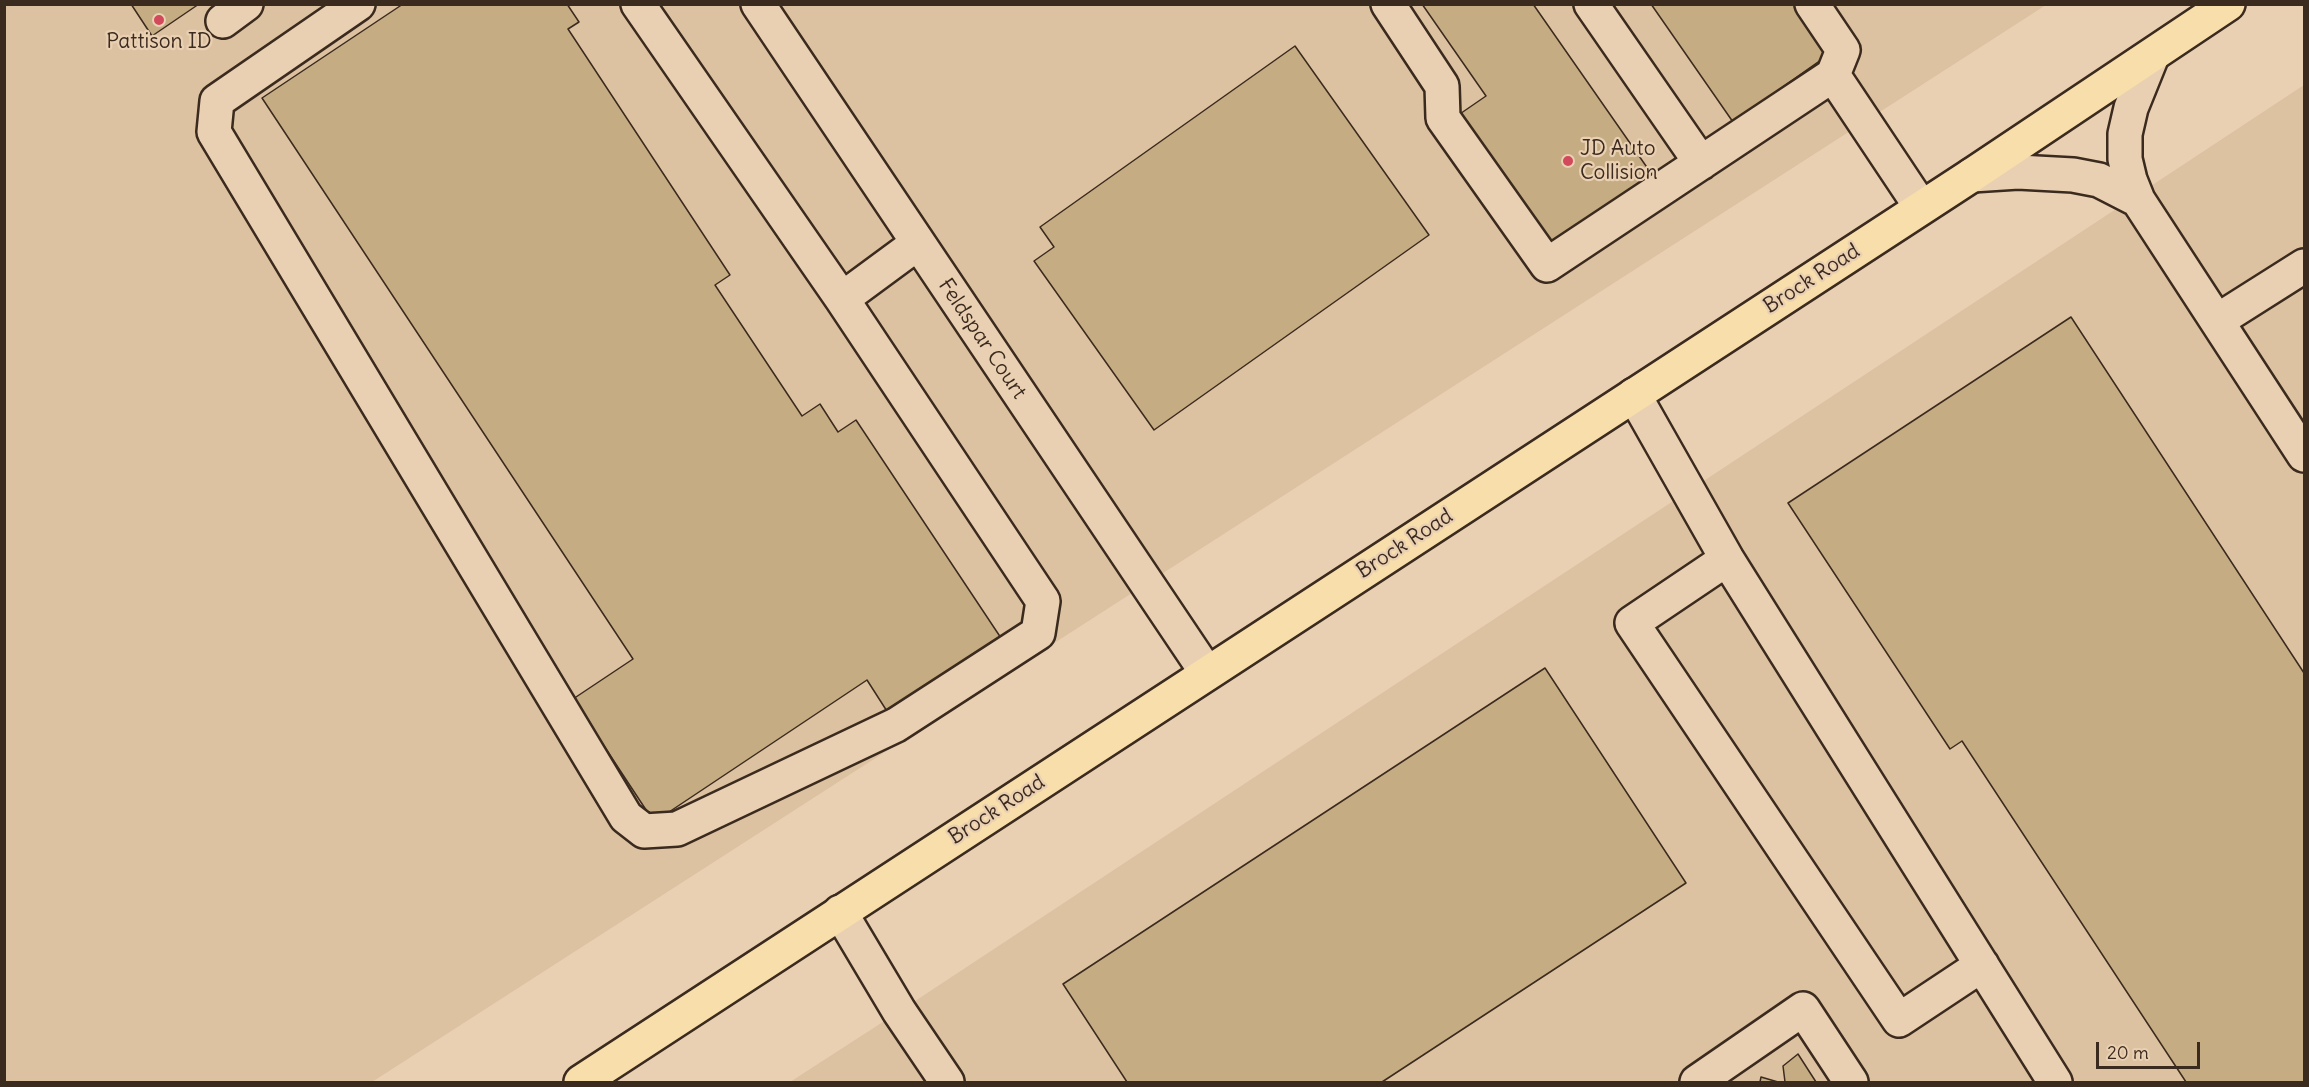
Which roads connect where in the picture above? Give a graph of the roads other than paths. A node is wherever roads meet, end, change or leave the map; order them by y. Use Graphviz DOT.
graph roads {
  1 [pos="357,4"];
  2 [pos="638,4"];
  3 [pos="758,4"];
  4 [pos="1388,4"];
  5 [pos="1591,4"];
  6 [pos="1812,4"];
  7 [pos="2209,10"];
  8 [pos="2152,56"];
  9 [pos="1833,75"];
  10 [pos="1701,163"];
  11 [pos="1972,175"];
  12 [pos="2138,200"];
  13 [pos="1922,207"];
  14 [pos="918,243"];
  15 [pos="2304,266"];
  16 [pos="842,298"];
  17 [pos="2217,321"];
  18 [pos="1634,395"];
  19 [pos="2304,455"];
  20 [pos="1727,559"];
  21 [pos="1207,673"];
  22 [pos="840,912"];
  23 [pos="1982,965"];
  24 [pos="581,1083"];
  25 [pos="947,1083"];
  26 [pos="1697,1083"];
  27 [pos="1851,1083"];
  28 [pos="2055,1083"];
  1 -- 16 [label="street"];
  2 -- 16 [label="street"];
  3 -- 14 [label="street, Feldspar Court"];
  4 -- 10 [label="street"];
  5 -- 10 [label="street"];
  6 -- 9 [label="street"];
  7 -- 8 [label="main road, Brock Road"];
  8 -- 11 [label="main road, Brock Road"];
  8 -- 12 [label="street"];
  9 -- 10 [label="street"];
  9 -- 13 [label="street"];
  11 -- 12 [label="street"];
  11 -- 13 [label="main road, Brock Road"];
  12 -- 17 [label="street"];
  13 -- 18 [label="main road, Brock Road"];
  14 -- 16 [label="street"];
  14 -- 21 [label="street, Feldspar Court"];
  15 -- 17 [label="street"];
  17 -- 19 [label="street"];
  18 -- 20 [label="street"];
  18 -- 21 [label="main road, Brock Road"];
  20 -- 23 [label="street"];
  20 -- 23 [label="street"];
  21 -- 22 [label="main road, Brock Road"];
  22 -- 24 [label="main road, Brock Road"];
  22 -- 25 [label="street"];
  23 -- 28 [label="street"];
  26 -- 27 [label="street"];
}
